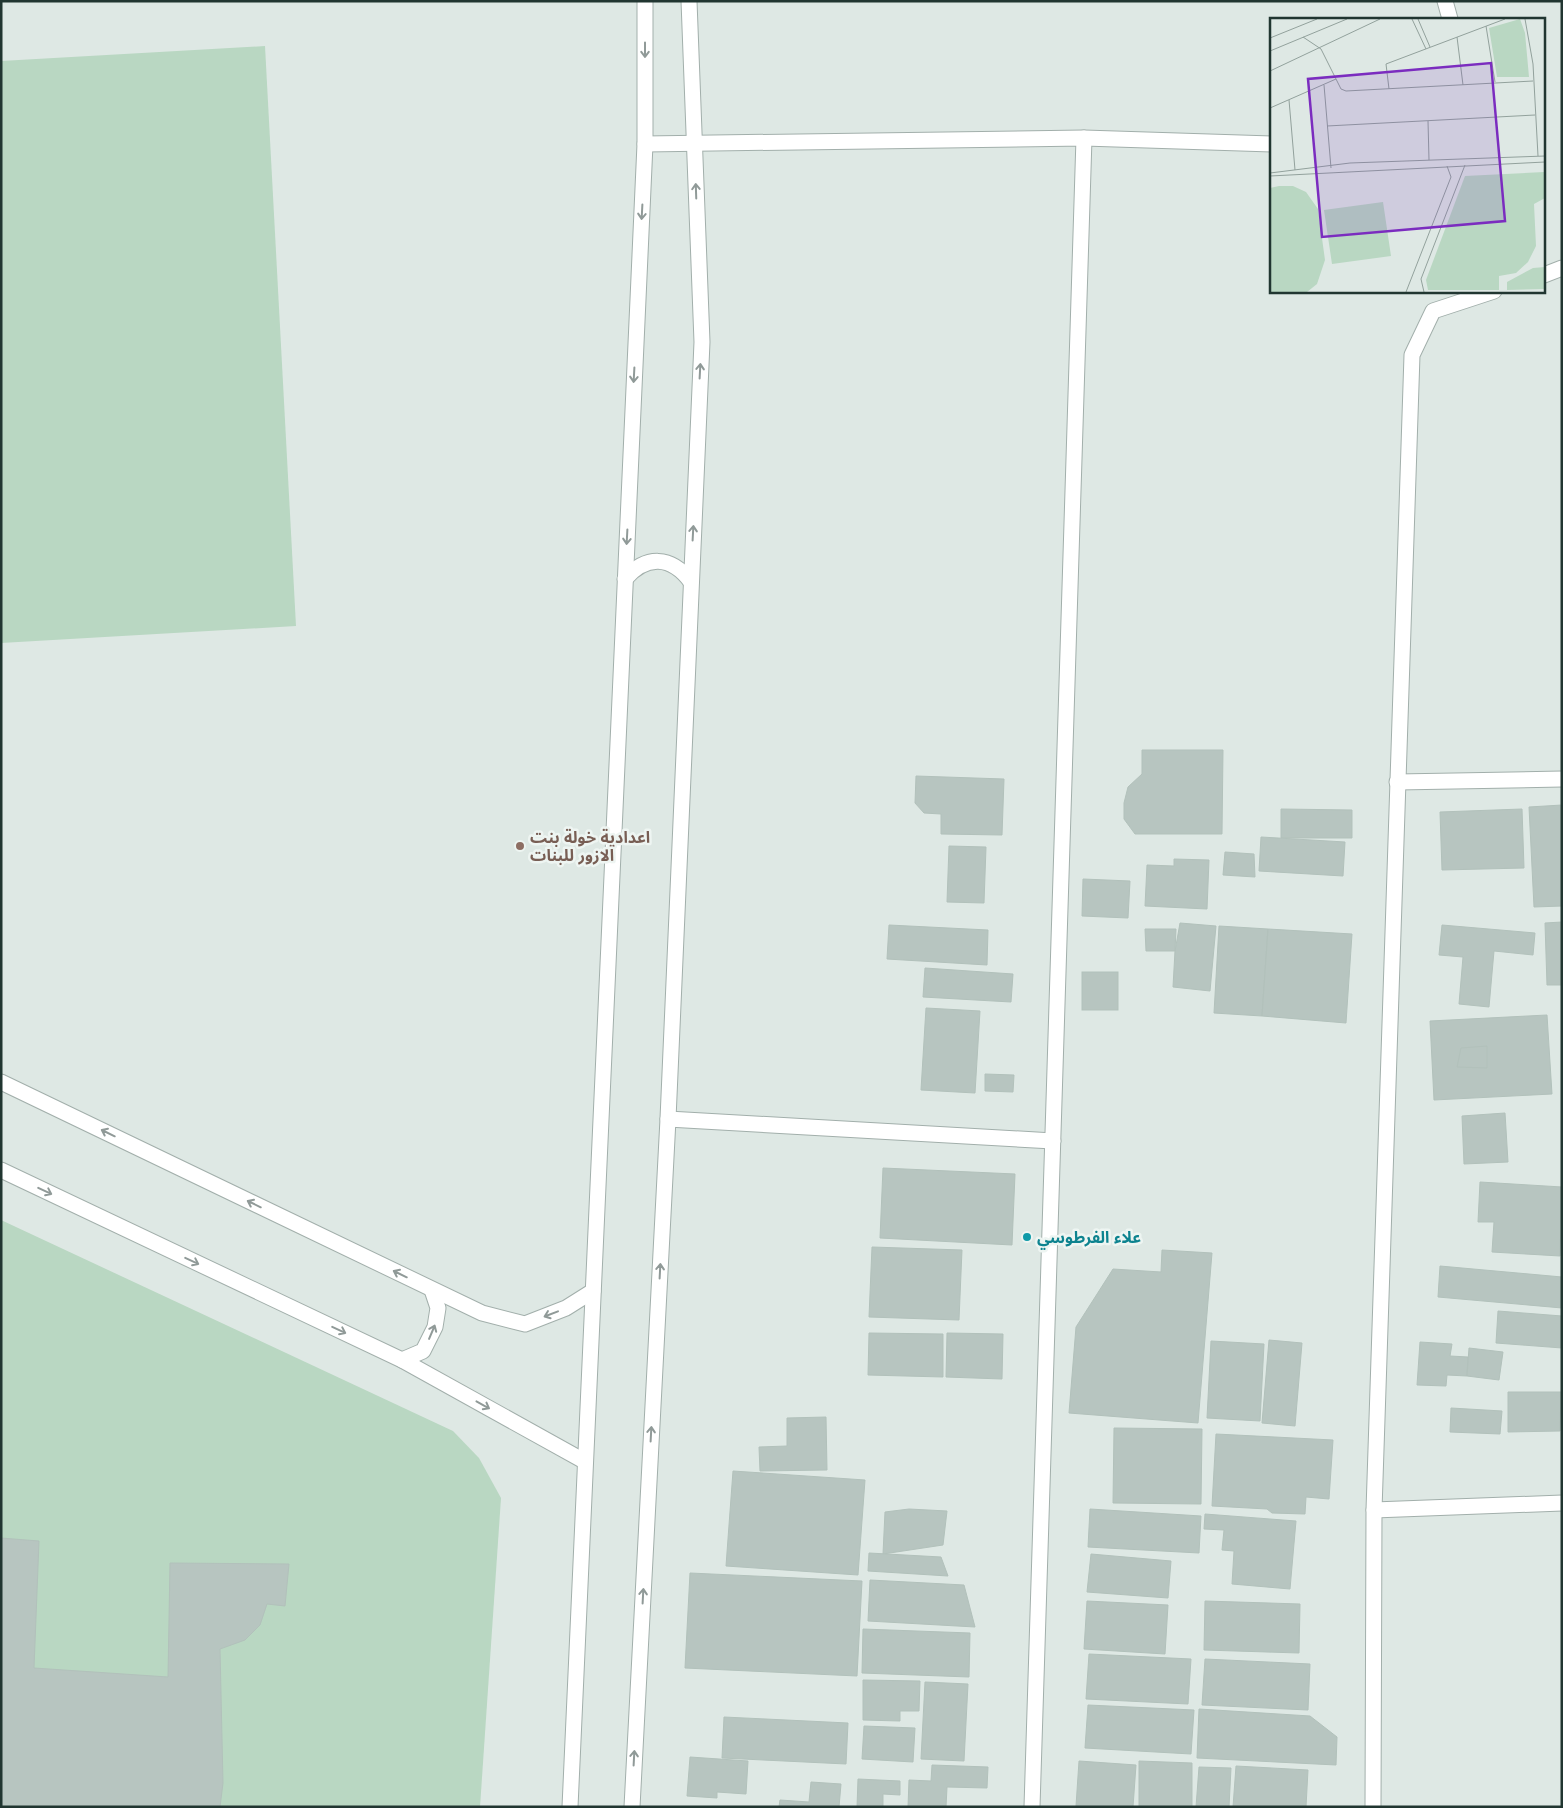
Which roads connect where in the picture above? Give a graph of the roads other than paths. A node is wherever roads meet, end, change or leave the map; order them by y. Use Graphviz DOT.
graph roads {
  1 [pos="645,1"];
  2 [pos="689,1"];
  3 [pos="1444,1"];
  4 [pos="1450,18"];
  5 [pos="1084,138"];
  6 [pos="645,144"];
  7 [pos="694,144"];
  8 [pos="1270,144"];
  9 [pos="1562,268"];
  10 [pos="1546,274"];
  11 [pos="1491,292"];
  12 [pos="625,580"];
  13 [pos="691,582"];
  14 [pos="1562,779"];
  15 [pos="1397,782"];
  16 [pos="1,1082"];
  17 [pos="668,1119"];
  18 [pos="1053,1142"];
  19 [pos="1,1170"];
  20 [pos="432,1290"];
  21 [pos="593,1291"];
  22 [pos="402,1360"];
  23 [pos="584,1461"];
  24 [pos="1562,1503"];
  25 [pos="1374,1510"];
  26 [pos="570,1807"];
  27 [pos="632,1807"];
  28 [pos="1032,1807"];
  29 [pos="1373,1807"];
  1 -- 6 [label="street, one-way"];
  2 -- 7 [label="street"];
  3 -- 4 [label="street"];
  5 -- 7 [label="street"];
  5 -- 8 [label="street"];
  5 -- 18 [label="street"];
  6 -- 7 [label="street"];
  6 -- 12 [label="street, one-way"];
  13 -- 7 [label="street, one-way"];
  9 -- 10 [label="street"];
  11 -- 15 [label="street"];
  12 -- 13 [label="street"];
  12 -- 21 [label="street"];
  13 -- 17 [label="street"];
  14 -- 15 [label="street"];
  15 -- 25 [label="street"];
  20 -- 16 [label="street, one-way"];
  17 -- 18 [label="street"];
  27 -- 17 [label="street, one-way"];
  18 -- 28 [label="street"];
  19 -- 22 [label="street, one-way"];
  21 -- 20 [label="street, one-way"];
  22 -- 20 [label="street, one-way"];
  21 -- 23 [label="street"];
  22 -- 23 [label="street, one-way"];
  23 -- 26 [label="street"];
  24 -- 25 [label="street"];
  25 -- 29 [label="street"];
}
